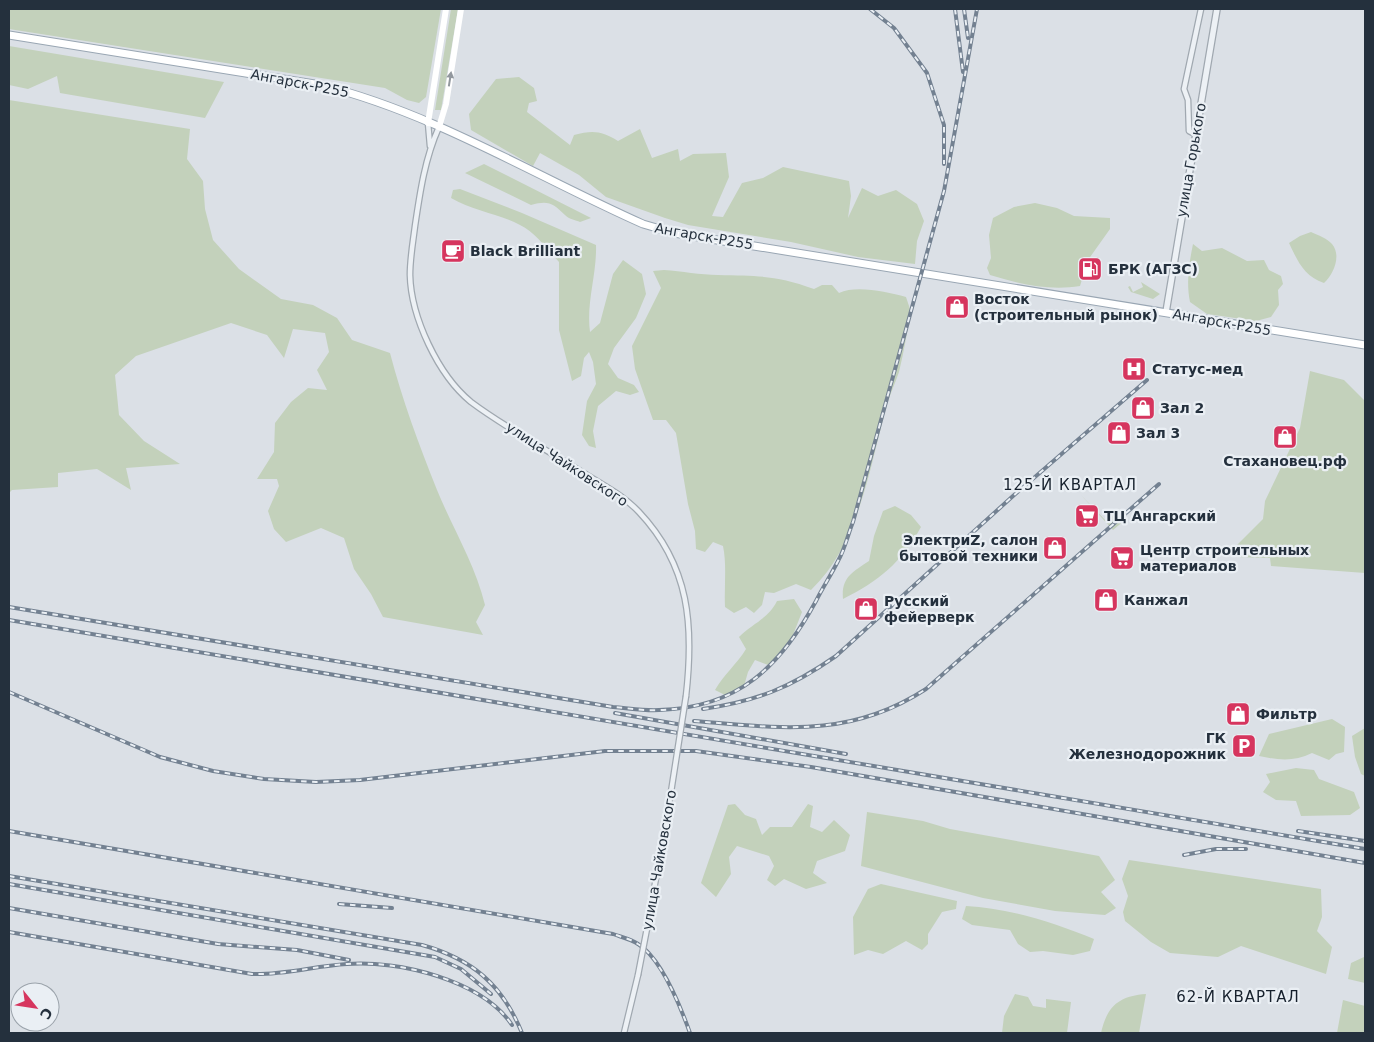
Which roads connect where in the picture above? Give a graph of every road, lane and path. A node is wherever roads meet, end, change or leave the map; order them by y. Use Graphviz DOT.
graph roads {
  1 [pos="446,9"];
  2 [pos="461,9"];
  3 [pos="1201,9"];
  4 [pos="1217,9"];
  5 [pos="9,34"];
  6 [pos="428,122"];
  7 [pos="439,127"];
  8 [pos="1196,134"];
  9 [pos="430,148"];
  10 [pos="1166,312"];
  11 [pos="1365,345"];
  12 [pos="624,1033"];
  1 -- 6 [label="main road, улица Чайковского"];
  7 -- 2 [label="main road, улица Чайковского, one-way"];
  3 -- 8 [label="street"];
  4 -- 8 [label="street, улица Горького"];
  5 -- 6 [label="main road, Ангарск-Р255"];
  6 -- 7 [label="main road, Ангарск-Р255"];
  6 -- 9 [label="street, улица Чайковского"];
  7 -- 9 [label="street, улица Чайковского"];
  7 -- 10 [label="main road, Ангарск-Р255"];
  8 -- 10 [label="street, улица Горького"];
  9 -- 12 [label="street, улица Чайковского, bridge"];
  10 -- 11 [label="main road, Ангарск-Р255"];
}
